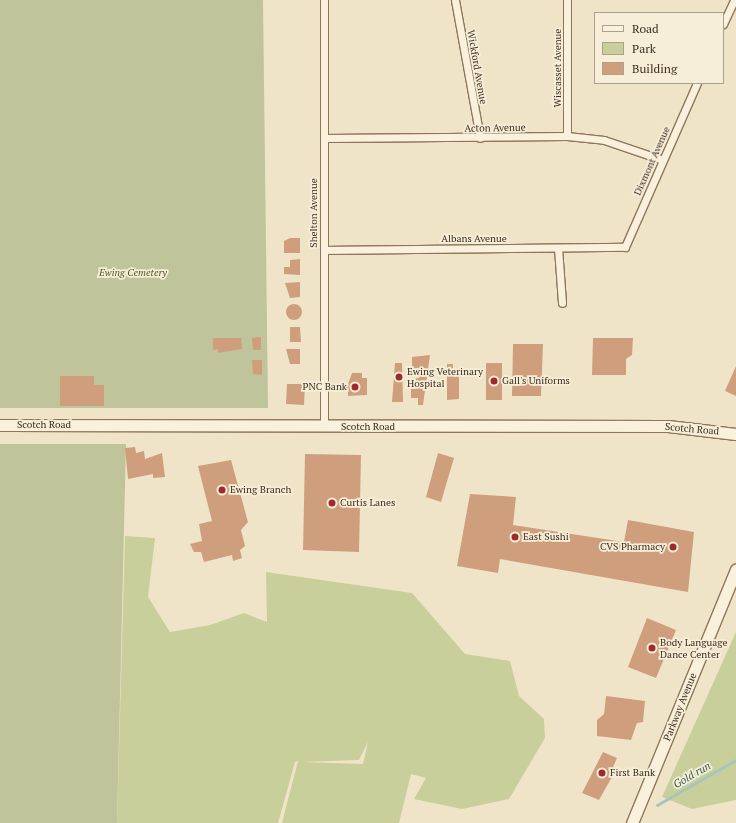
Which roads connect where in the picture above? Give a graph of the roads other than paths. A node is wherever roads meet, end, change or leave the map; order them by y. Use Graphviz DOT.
graph roads {
  1 [pos="324,0"];
  2 [pos="455,0"];
  3 [pos="566,0"];
  4 [pos="734,0"];
  5 [pos="724,22"];
  6 [pos="697,84"];
  7 [pos="567,136"];
  8 [pos="324,138"];
  9 [pos="480,138"];
  10 [pos="663,160"];
  11 [pos="558,248"];
  12 [pos="625,248"];
  13 [pos="324,250"];
  14 [pos="562,303"];
  15 [pos="0,425"];
  16 [pos="324,427"];
  17 [pos="736,434"];
  18 [pos="736,570"];
  19 [pos="632,823"];
  1 -- 8 [label="street, Shelton Avenue"];
  2 -- 9 [label="street, Wickford Avenue"];
  3 -- 7 [label="street, Wiscasset Avenue"];
  4 -- 5 [label="street"];
  6 -- 10 [label="street, Dixmont Avenue"];
  7 -- 9 [label="street, Acton Avenue"];
  7 -- 10 [label="street, Acton Avenue"];
  8 -- 9 [label="street, Acton Avenue"];
  8 -- 13 [label="street, Shelton Avenue"];
  10 -- 12 [label="street, Dixmont Avenue"];
  11 -- 12 [label="street, Albans Avenue"];
  11 -- 13 [label="street, Albans Avenue"];
  11 -- 14 [label="street"];
  13 -- 16 [label="street, Shelton Avenue"];
  15 -- 16 [label="main road, Scotch Road"];
  16 -- 17 [label="main road, Scotch Road"];
  18 -- 19 [label="main road, Parkway Avenue"];
}
